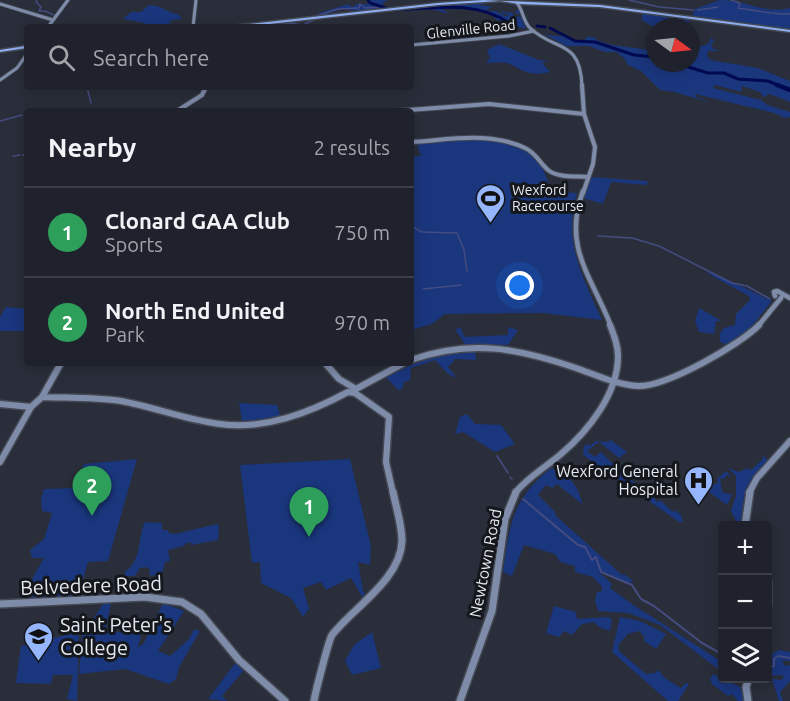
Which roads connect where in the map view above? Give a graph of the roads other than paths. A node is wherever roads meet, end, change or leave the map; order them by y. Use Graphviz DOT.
graph roads {
  1 [pos="68,0"];
  2 [pos="196,0"];
  3 [pos="498,0"];
  4 [pos="506,0"];
  5 [pos="521,2"];
  6 [pos="0,4"];
  7 [pos="53,20"];
  8 [pos="50,24"];
  9 [pos="194,24"];
  10 [pos="258,24"];
  11 [pos="534,31"];
  12 [pos="790,31"];
  13 [pos="414,45"];
  14 [pos="24,49"];
  15 [pos="2,51"];
  16 [pos="24,55"];
  17 [pos="0,80"];
  18 [pos="204,90"];
  19 [pos="182,108"];
  20 [pos="414,110"];
  21 [pos="584,114"];
  22 [pos="414,142"];
  23 [pos="588,177"];
  24 [pos="783,298"];
  25 [pos="414,359"];
  26 [pos="59,366"];
  27 [pos="327,366"];
  28 [pos="398,366"];
  29 [pos="613,381"];
  30 [pos="352,390"];
  31 [pos="42,397"];
  32 [pos="0,404"];
  33 [pos="31,407"];
  34 [pos="790,441"];
  35 [pos="0,462"];
  36 [pos="745,521"];
  37 [pos="0,603"];
  38 [pos="748,683"];
  39 [pos="285,701"];
  40 [pos="314,701"];
  41 [pos="460,701"];
  42 [pos="748,701"];
  1 -- 7 [label="street"];
  2 -- 9 [label="street"];
  3 -- 4 [label="highway"];
  3 -- 5 [label="highway"];
  3 -- 10 [label="highway"];
  5 -- 11 [label="street"];
  5 -- 12 [label="highway"];
  6 -- 7 [label="street"];
  7 -- 8 [label="street"];
  11 -- 13 [label="street, Glenville Road"];
  11 -- 21 [label="street, Newtown Road"];
  14 -- 15 [label="highway"];
  16 -- 17 [label="street"];
  18 -- 19 [label="street"];
  20 -- 21 [label="street"];
  21 -- 23 [label="street, Newtown Road"];
  22 -- 23 [label="street"];
  23 -- 29 [label="street, Newtown Road"];
  24 -- 29 [label="street"];
  25 -- 29 [label="street"];
  26 -- 31 [label="street"];
  27 -- 30 [label="street"];
  28 -- 30 [label="street"];
  29 -- 41 [label="street, Newtown Road"];
  30 -- 31 [label="street"];
  30 -- 40 [label="street"];
  31 -- 33 [label="street"];
  32 -- 33 [label="street"];
  33 -- 35 [label="street"];
  34 -- 36 [label="street"];
  37 -- 39 [label="street, Belvedere Road"];
  38 -- 42 [label="street"];
}
